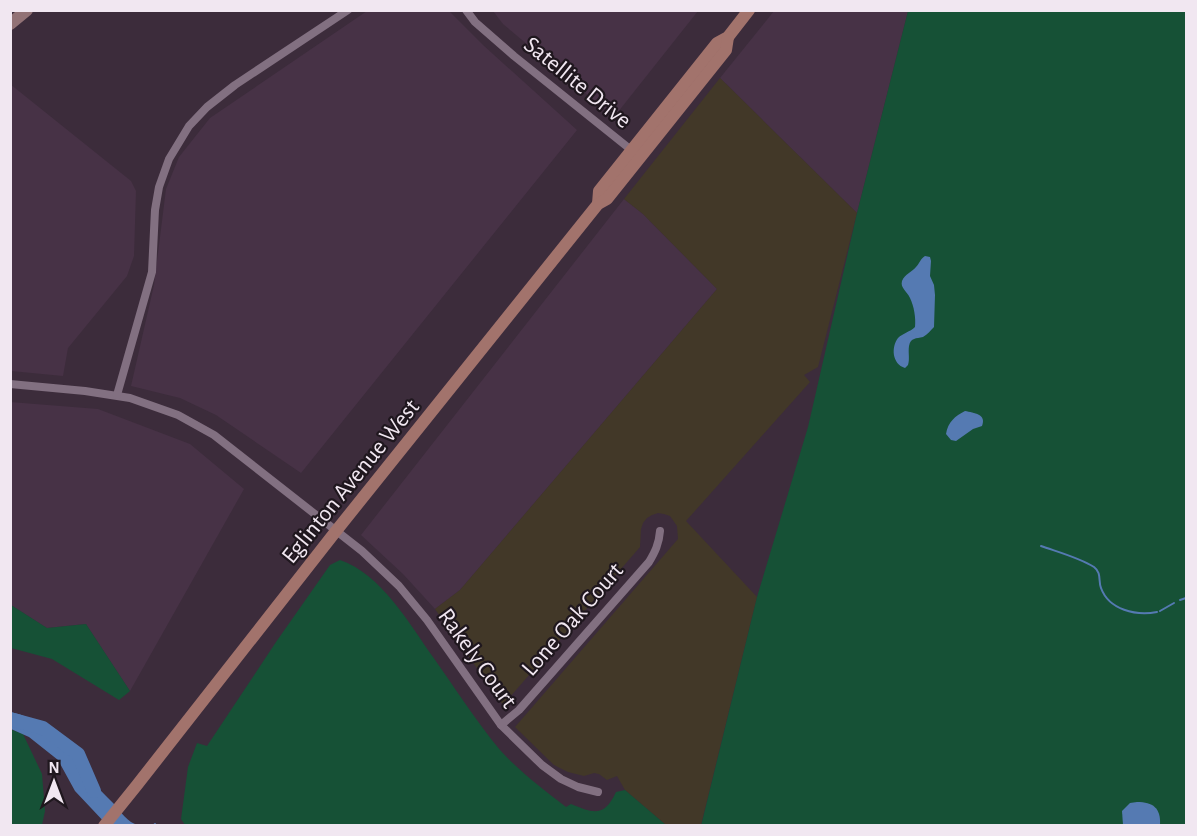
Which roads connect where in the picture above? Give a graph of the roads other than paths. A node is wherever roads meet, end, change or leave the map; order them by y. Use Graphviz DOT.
graph roads {
  1 [pos="27,10"];
  2 [pos="348,10"];
  3 [pos="466,10"];
  4 [pos="749,10"];
  5 [pos="11,24"];
  6 [pos="636,153"];
  7 [pos="10,384"];
  8 [pos="117,395"];
  9 [pos="336,531"];
  10 [pos="660,531"];
  11 [pos="501,725"];
  12 [pos="598,792"];
  13 [pos="104,825"];
  1 -- 5 [label="street"];
  2 -- 8 [label="street"];
  3 -- 6 [label="street, Satellite Drive"];
  4 -- 6 [label="main road, Eglinton Avenue West"];
  6 -- 9 [label="main road, Eglinton Avenue West"];
  7 -- 8 [label="street, Rakely Court"];
  8 -- 9 [label="street, Rakely Court"];
  9 -- 11 [label="street, Rakely Court"];
  9 -- 13 [label="main road, Eglinton Avenue West"];
  10 -- 11 [label="street, Lone Oak Court"];
  11 -- 12 [label="street, Rakely Court"];
}
